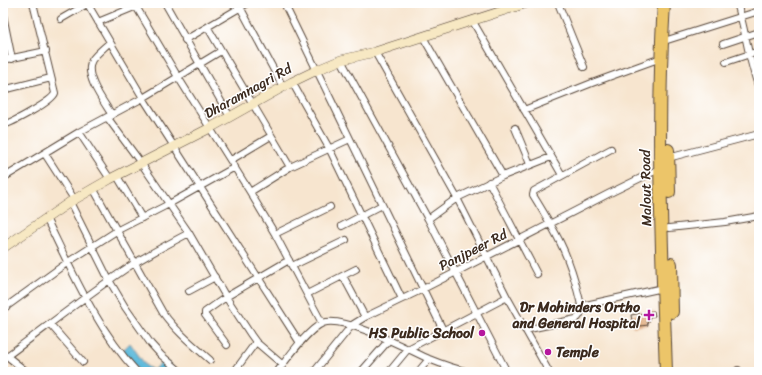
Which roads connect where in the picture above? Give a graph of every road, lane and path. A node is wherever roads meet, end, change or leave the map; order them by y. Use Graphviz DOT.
graph roads {
  1 [pos="33,3"];
  2 [pos="87,3"];
  3 [pos="144,3"];
  4 [pos="165,3"];
  5 [pos="248,3"];
  6 [pos="284,3"];
  7 [pos="558,3"];
  8 [pos="664,3"];
  9 [pos="671,3"];
  10 [pos="737,3"];
  11 [pos="522,4"];
  12 [pos="135,5"];
  13 [pos="237,6"];
  14 [pos="759,11"];
  15 [pos="3,14"];
  16 [pos="741,18"];
  17 [pos="60,19"];
  18 [pos="472,20"];
  19 [pos="98,22"];
  20 [pos="208,28"];
  21 [pos="759,32"];
  22 [pos="746,36"];
  23 [pos="422,37"];
  24 [pos="186,40"];
  25 [pos="665,40"];
  26 [pos="110,42"];
  27 [pos="723,44"];
  28 [pos="46,51"];
  29 [pos="221,51"];
  30 [pos="759,51"];
  31 [pos="375,52"];
  32 [pos="748,55"];
  33 [pos="661,58"];
  34 [pos="12,59"];
  35 [pos="3,60"];
  36 [pos="341,60"];
  37 [pos="726,62"];
  38 [pos="200,65"];
  39 [pos="584,67"];
  40 [pos="317,70"];
  41 [pos="178,77"];
  42 [pos="757,77"];
  43 [pos="51,78"];
  44 [pos="292,82"];
  45 [pos="283,87"];
  46 [pos="759,88"];
  47 [pos="3,90"];
  48 [pos="143,98"];
  49 [pos="253,104"];
  50 [pos="524,110"];
  51 [pos="110,116"];
  52 [pos="230,117"];
  53 [pos="3,125"];
  54 [pos="210,128"];
  55 [pos="515,128"];
  56 [pos="79,132"];
  57 [pos="759,134"];
  58 [pos="271,136"];
  59 [pos="350,139"];
  60 [pos="174,146"];
  61 [pos="329,148"];
  62 [pos="611,149"];
  63 [pos="45,154"];
  64 [pos="551,156"];
  65 [pos="668,158"];
  66 [pos="232,160"];
  67 [pos="141,163"];
  68 [pos="530,164"];
  69 [pos="235,167"];
  70 [pos="290,167"];
  71 [pos="660,169"];
  72 [pos="562,175"];
  73 [pos="503,176"];
  74 [pos="3,178"];
  75 [pos="113,178"];
  76 [pos="489,182"];
  77 [pos="200,186"];
  78 [pos="93,188"];
  79 [pos="250,192"];
  80 [pos="457,198"];
  81 [pos="72,201"];
  82 [pos="169,204"];
  83 [pos="382,205"];
  84 [pos="330,207"];
  85 [pos="362,216"];
  86 [pos="759,216"];
  87 [pos="46,218"];
  88 [pos="142,218"];
  89 [pos="428,219"];
  90 [pos="551,224"];
  91 [pos="342,226"];
  92 [pos="669,228"];
  93 [pos="118,230"];
  94 [pos="188,233"];
  95 [pos="275,234"];
  96 [pos="346,240"];
  97 [pos="519,240"];
  98 [pos="4,246"];
  99 [pos="92,246"];
  100 [pos="486,257"];
  101 [pos="68,262"];
  102 [pos="134,263"];
  103 [pos="290,263"];
  104 [pos="356,269"];
  105 [pos="457,272"];
  106 [pos="537,274"];
  107 [pos="343,276"];
  108 [pos="214,277"];
  109 [pos="258,278"];
  110 [pos="109,280"];
  111 [pos="663,288"];
  112 [pos="423,289"];
  113 [pos="189,291"];
  114 [pos="307,294"];
  115 [pos="85,297"];
  116 [pos="226,297"];
  117 [pos="507,297"];
  118 [pos="402,299"];
  119 [pos="581,306"];
  120 [pos="3,309"];
  121 [pos="476,313"];
  122 [pos="365,317"];
  123 [pos="322,323"];
  124 [pos="50,324"];
  125 [pos="352,325"];
  126 [pos="443,330"];
  127 [pos="525,330"];
  128 [pos="389,340"];
  129 [pos="256,342"];
  130 [pos="300,343"];
  131 [pos="227,345"];
  132 [pos="408,349"];
  133 [pos="5,354"];
  134 [pos="429,359"];
  135 [pos="210,360"];
  136 [pos="83,362"];
  137 [pos="283,365"];
  138 [pos="450,366"];
  139 [pos="27,372"];
  140 [pos="137,372"];
  141 [pos="181,372"];
  142 [pos="234,372"];
  143 [pos="277,372"];
  144 [pos="314,372"];
  145 [pos="361,372"];
  146 [pos="389,372"];
  147 [pos="418,372"];
  148 [pos="444,372"];
  149 [pos="469,372"];
  150 [pos="507,372"];
  151 [pos="549,372"];
  152 [pos="666,372"];
  153 [pos="674,372"];
  1 -- 28 [label="street"];
  2 -- 17 [label="street"];
  2 -- 19 [label="street"];
  3 -- 12 [label="street"];
  4 -- 24 [label="street"];
  5 -- 13 [label="street"];
  6 -- 40 [label="street"];
  7 -- 39 [label="street"];
  8 -- 25 [label="highway, Malout Road"];
  9 -- 25 [label="highway, Malout Road"];
  10 -- 16 [label="street"];
  11 -- 18 [label="street, Dharamnagri Rd"];
  12 -- 19 [label="street"];
  12 -- 41 [label="street"];
  13 -- 20 [label="street"];
  13 -- 45 [label="street"];
  14 -- 16 [label="street"];
  15 -- 34 [label="street"];
  16 -- 22 [label="street"];
  16 -- 25 [label="street"];
  18 -- 23 [label="street, Dharamnagri Rd"];
  18 -- 50 [label="street"];
  19 -- 26 [label="street"];
  20 -- 24 [label="street"];
  20 -- 29 [label="street"];
  21 -- 22 [label="street"];
  22 -- 27 [label="street"];
  22 -- 32 [label="street"];
  23 -- 31 [label="street, Dharamnagri Rd"];
  23 -- 73 [label="street"];
  24 -- 38 [label="street"];
  25 -- 33 [label="highway, Malout Road"];
  25 -- 65 [label="highway, Malout Road"];
  26 -- 48 [label="street"];
  26 -- 51 [label="street"];
  28 -- 34 [label="street"];
  28 -- 43 [label="street"];
  29 -- 38 [label="street"];
  29 -- 49 [label="street"];
  30 -- 32 [label="street"];
  31 -- 36 [label="street, Dharamnagri Rd"];
  31 -- 80 [label="street"];
  32 -- 37 [label="street"];
  32 -- 42 [label="street"];
  33 -- 50 [label="street"];
  33 -- 71 [label="highway, Malout Road"];
  34 -- 35 [label="street"];
  36 -- 40 [label="street, Dharamnagri Rd"];
  36 -- 89 [label="street"];
  38 -- 41 [label="street"];
  38 -- 52 [label="street"];
  40 -- 44 [label="street, Dharamnagri Rd"];
  40 -- 59 [label="street"];
  41 -- 48 [label="street"];
  41 -- 54 [label="street"];
  42 -- 46 [label="street"];
  43 -- 47 [label="street"];
  43 -- 53 [label="street"];
  44 -- 45 [label="street, Dharamnagri Rd"];
  44 -- 61 [label="street"];
  45 -- 49 [label="street, Dharamnagri Rd"];
  48 -- 51 [label="street"];
  48 -- 60 [label="street"];
  49 -- 52 [label="street, Dharamnagri Rd"];
  49 -- 58 [label="street"];
  50 -- 64 [label="street"];
  51 -- 56 [label="street"];
  51 -- 67 [label="street"];
  52 -- 54 [label="street, Dharamnagri Rd"];
  54 -- 60 [label="street, Dharamnagri Rd"];
  54 -- 66 [label="street"];
  55 -- 68 [label="street"];
  56 -- 63 [label="street"];
  56 -- 75 [label="street"];
  57 -- 65 [label="street"];
  58 -- 66 [label="street"];
  58 -- 70 [label="street"];
  59 -- 61 [label="street"];
  59 -- 83 [label="street"];
  60 -- 67 [label="street, Dharamnagri Rd"];
  60 -- 77 [label="street"];
  61 -- 70 [label="street"];
  61 -- 85 [label="street"];
  62 -- 72 [label="street"];
  63 -- 74 [label="street"];
  63 -- 81 [label="street"];
  64 -- 68 [label="street"];
  64 -- 72 [label="street"];
  65 -- 92 [label="highway, Malout Road"];
  66 -- 69 [label="street"];
  67 -- 75 [label="street, Dharamnagri Rd"];
  67 -- 82 [label="street"];
  68 -- 73 [label="street"];
  69 -- 77 [label="street"];
  69 -- 79 [label="street"];
  70 -- 79 [label="street"];
  71 -- 90 [label="street, Panjpeer Rd"];
  71 -- 111 [label="highway, Malout Road"];
  72 -- 90 [label="street"];
  73 -- 76 [label="street"];
  75 -- 78 [label="street, Dharamnagri Rd"];
  75 -- 88 [label="street"];
  76 -- 80 [label="street"];
  76 -- 97 [label="street"];
  77 -- 82 [label="street"];
  77 -- 109 [label="street"];
  78 -- 81 [label="street, Dharamnagri Rd"];
  78 -- 93 [label="street"];
  79 -- 95 [label="street"];
  80 -- 89 [label="street"];
  80 -- 100 [label="street"];
  81 -- 87 [label="street, Dharamnagri Rd"];
  81 -- 99 [label="street"];
  82 -- 88 [label="street"];
  82 -- 94 [label="street"];
  83 -- 85 [label="street"];
  83 -- 112 [label="street"];
  84 -- 95 [label="street"];
  85 -- 91 [label="street"];
  85 -- 118 [label="street"];
  86 -- 92 [label="street"];
  87 -- 98 [label="street, Dharamnagri Rd"];
  87 -- 101 [label="street"];
  88 -- 93 [label="street"];
  89 -- 105 [label="street"];
  90 -- 97 [label="street, Panjpeer Rd"];
  90 -- 119 [label="street"];
  92 -- 153 [label="highway, Malout Road"];
  93 -- 99 [label="street"];
  93 -- 102 [label="street"];
  94 -- 102 [label="street"];
  94 -- 108 [label="street"];
  95 -- 103 [label="street"];
  96 -- 103 [label="street"];
  97 -- 100 [label="street, Panjpeer Rd"];
  97 -- 106 [label="street"];
  99 -- 101 [label="street"];
  99 -- 110 [label="street"];
  100 -- 105 [label="street, Panjpeer Rd"];
  100 -- 117 [label="street"];
  101 -- 115 [label="street"];
  101 -- 120 [label="street"];
  102 -- 110 [label="street"];
  102 -- 135 [label="street"];
  103 -- 109 [label="street"];
  103 -- 114 [label="street"];
  104 -- 107 [label="street"];
  105 -- 112 [label="street, Panjpeer Rd"];
  105 -- 121 [label="street"];
  107 -- 114 [label="street"];
  107 -- 122 [label="street"];
  108 -- 113 [label="street"];
  108 -- 116 [label="street"];
  109 -- 116 [label="street"];
  109 -- 130 [label="street"];
  110 -- 115 [label="street"];
  110 -- 141 [label="street"];
  111 -- 119 [label="street"];
  111 -- 152 [label="highway, Malout Road"];
  112 -- 118 [label="street, Panjpeer Rd"];
  112 -- 126 [label="street"];
  114 -- 123 [label="street"];
  115 -- 124 [label="street"];
  115 -- 140 [label="street"];
  116 -- 129 [label="street"];
  116 -- 131 [label="street"];
  117 -- 121 [label="street"];
  117 -- 127 [label="street"];
  118 -- 122 [label="street, Panjpeer Rd"];
  119 -- 127 [label="street"];
  121 -- 126 [label="street"];
  121 -- 150 [label="street"];
  122 -- 125 [label="street, Panjpeer Rd"];
  123 -- 125 [label="street"];
  123 -- 130 [label="street"];
  124 -- 133 [label="street"];
  124 -- 136 [label="street"];
  125 -- 128 [label="street"];
  125 -- 144 [label="street, Panjpeer Rd"];
  126 -- 132 [label="street"];
  127 -- 151 [label="street"];
  128 -- 132 [label="street"];
  128 -- 145 [label="street"];
  129 -- 137 [label="street"];
  129 -- 142 [label="street"];
  130 -- 137 [label="street"];
  132 -- 134 [label="street"];
  132 -- 146 [label="street"];
  133 -- 139 [label="street"];
  134 -- 138 [label="street"];
  134 -- 147 [label="street"];
  137 -- 143 [label="street"];
  138 -- 148 [label="street"];
  138 -- 149 [label="street"];
}
